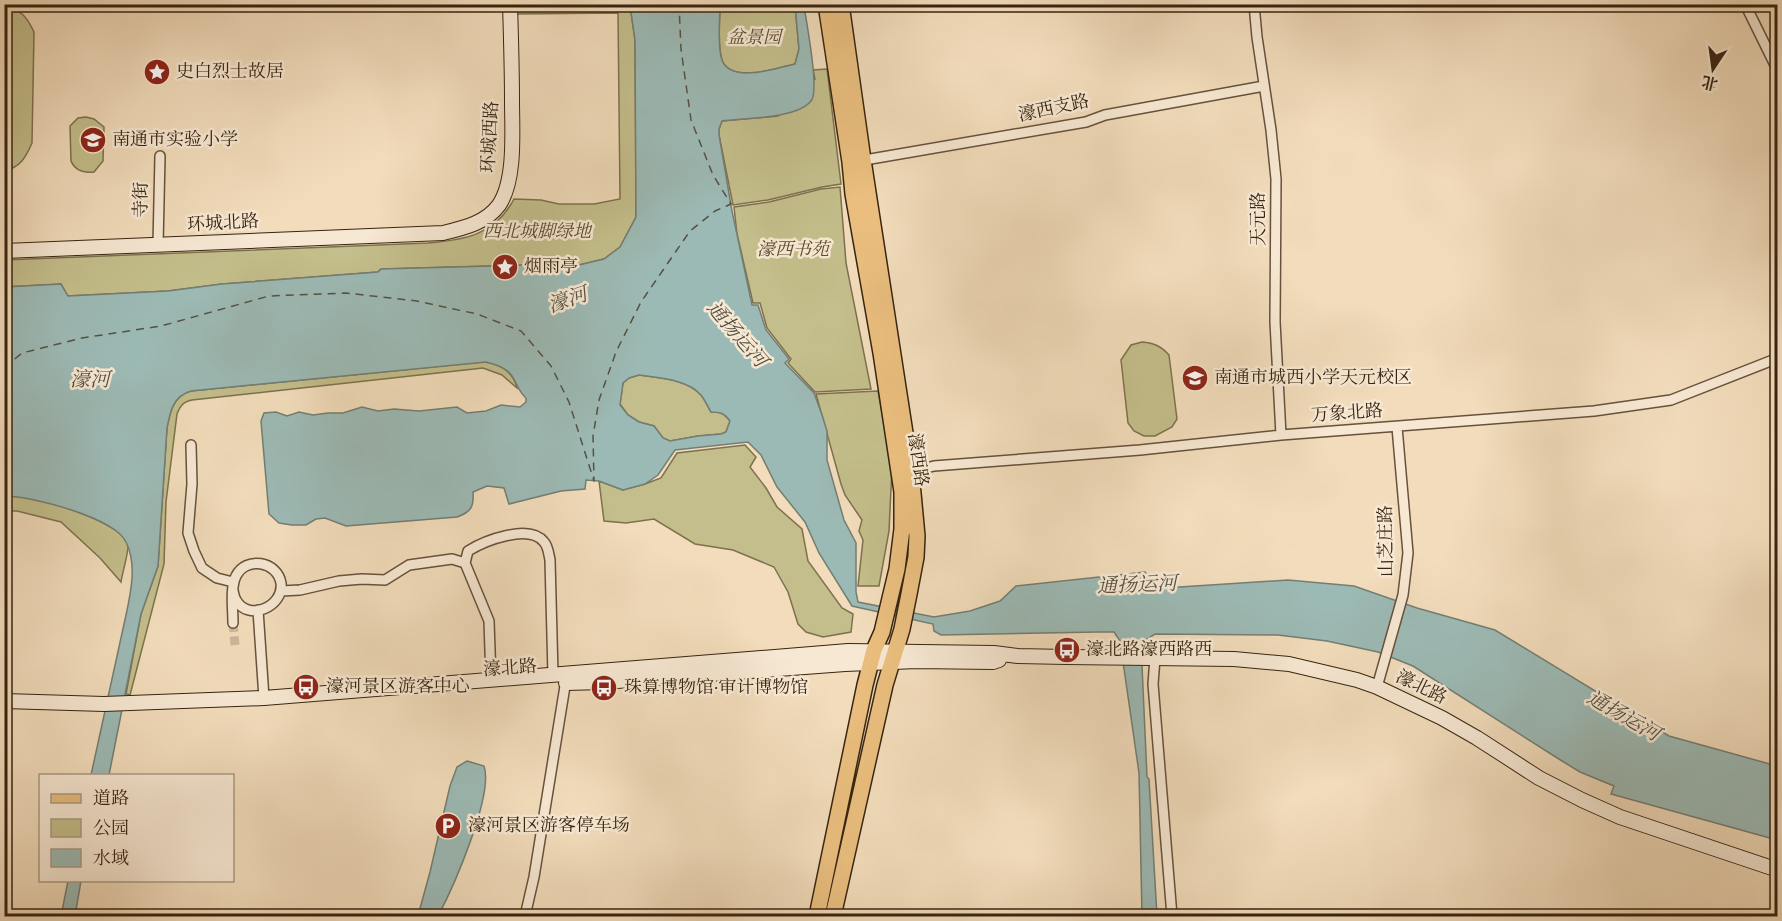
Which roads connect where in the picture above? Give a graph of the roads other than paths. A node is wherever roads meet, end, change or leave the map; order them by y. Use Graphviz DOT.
graph roads {
  1 [pos="510,4"];
  2 [pos="826,4"];
  3 [pos="841,4"];
  4 [pos="1254,4"];
  5 [pos="1745,4"];
  6 [pos="1778,71"];
  7 [pos="1264,86"];
  8 [pos="160,156"];
  9 [pos="857,161"];
  10 [pos="443,233"];
  11 [pos="158,245"];
  12 [pos="4,251"];
  13 [pos="1778,358"];
  14 [pos="1397,427"];
  15 [pos="1281,435"];
  16 [pos="191,445"];
  17 [pos="911,472"];
  18 [pos="465,563"];
  19 [pos="233,586"];
  20 [pos="281,591"];
  21 [pos="258,610"];
  22 [pos="233,623"];
  23 [pos="893,656"];
  24 [pos="873,657"];
  25 [pos="1151,658"];
  26 [pos="562,677"];
  27 [pos="491,680"];
  28 [pos="1377,687"];
  29 [pos="264,698"];
  30 [pos="4,702"];
  31 [pos="103,708"];
  32 [pos="126,708"];
  33 [pos="4,710"];
  34 [pos="1778,870"];
  35 [pos="525,916"];
  36 [pos="817,916"];
  37 [pos="833,916"];
  38 [pos="1172,916"];
  1 -- 10 [label="street, 环城西路"];
  2 -- 9 [label="main road, 濠西路"];
  3 -- 9 [label="main road, 濠西路"];
  4 -- 7 [label="street, 天元路"];
  5 -- 6 [label="street"];
  7 -- 9 [label="street, 濠西支路"];
  7 -- 15 [label="street, 天元路"];
  8 -- 11 [label="street, 寺街"];
  9 -- 17 [label="main road, 濠西路"];
  9 -- 24 [label="main road, 濠西路"];
  10 -- 11 [label="street, 环城北路"];
  11 -- 12 [label="street, 环城北路"];
  13 -- 14 [label="street, 万象北路"];
  14 -- 15 [label="street, 万象北路"];
  14 -- 28 [label="street, 山芝庄路"];
  15 -- 17 [label="street, 万象北路"];
  16 -- 19 [label="street"];
  17 -- 23 [label="main road, 濠西路"];
  18 -- 20 [label="street"];
  18 -- 26 [label="street"];
  18 -- 27 [label="street"];
  19 -- 20 [label="street"];
  19 -- 21 [label="street"];
  19 -- 22 [label="street"];
  20 -- 21 [label="street"];
  21 -- 29 [label="street"];
  23 -- 24 [label="street, 濠北路"];
  23 -- 25 [label="street, 濠北路"];
  23 -- 37 [label="main road, 濠西路"];
  24 -- 26 [label="street, 濠北路"];
  24 -- 36 [label="main road, 濠西路"];
  25 -- 28 [label="street, 濠北路"];
  25 -- 38 [label="street"];
  26 -- 27 [label="street, 濠北路"];
  26 -- 32 [label="street, 濠北路"];
  26 -- 35 [label="street"];
  27 -- 29 [label="street, 濠北路"];
  28 -- 34 [label="street, 濠北路"];
  29 -- 32 [label="street, 濠北路"];
  30 -- 31 [label="street, 濠北路"];
  31 -- 32 [label="street, 濠北路"];
  31 -- 33 [label="street, 濠北路"];
}
